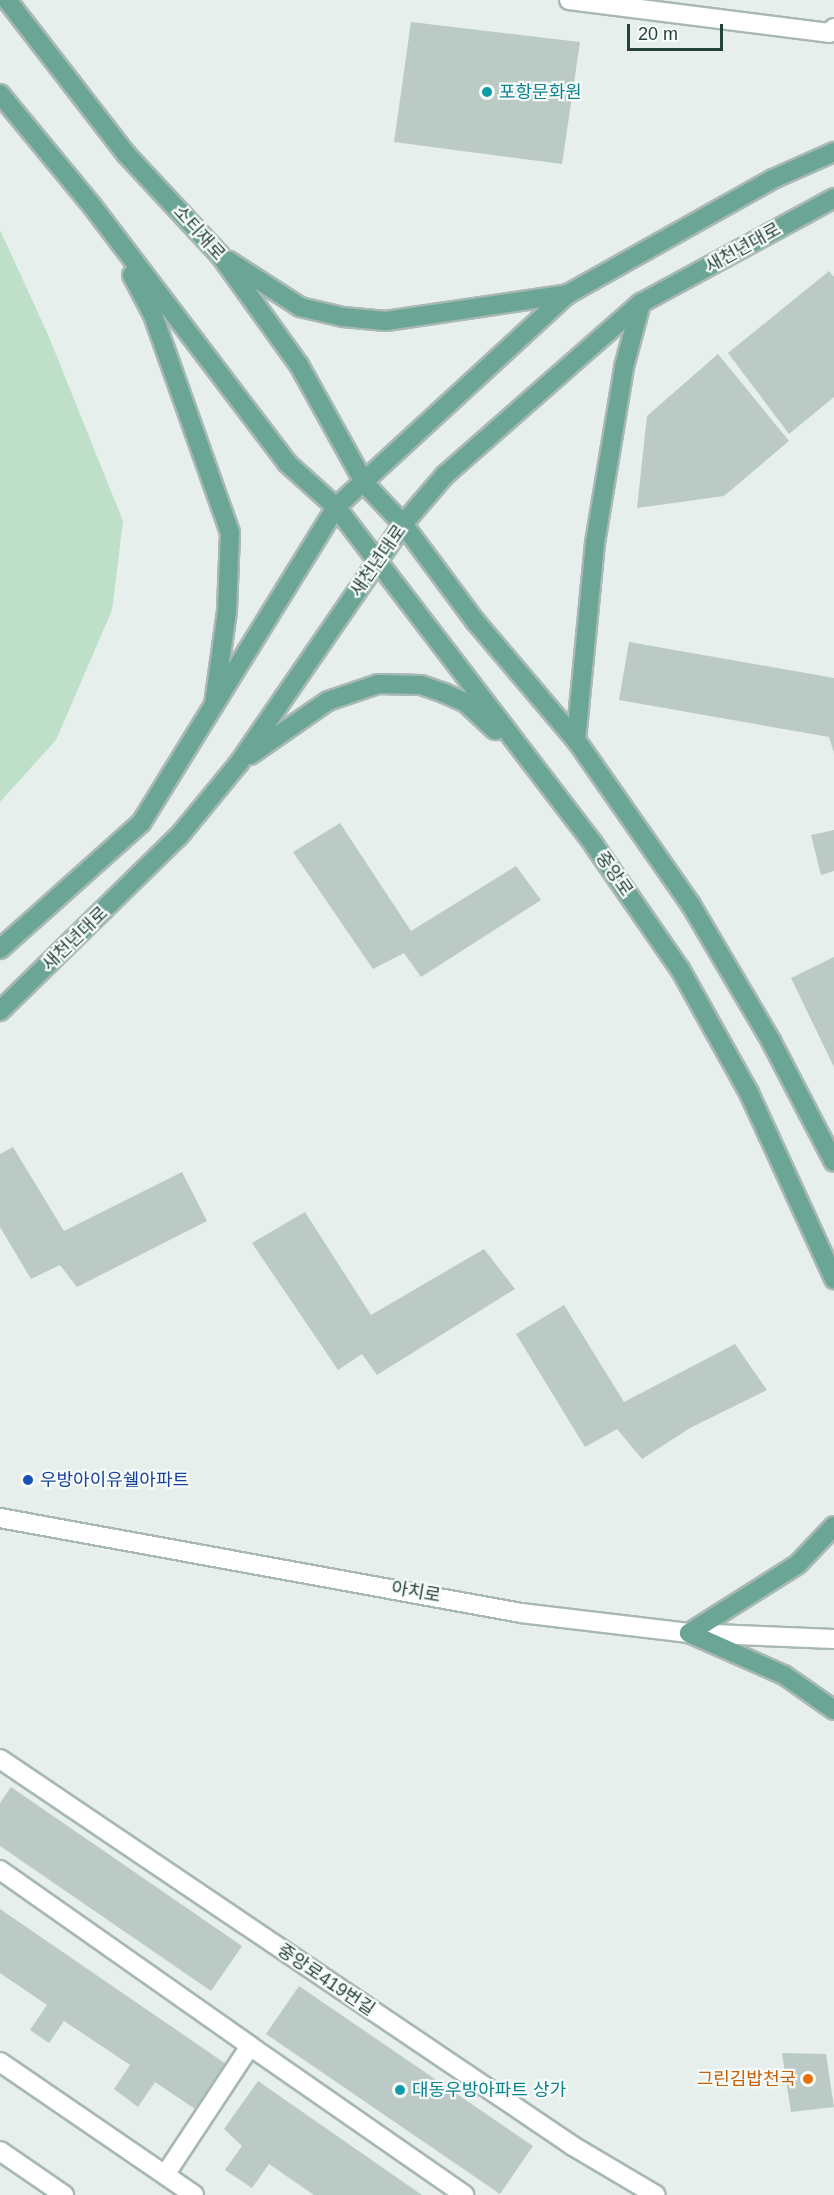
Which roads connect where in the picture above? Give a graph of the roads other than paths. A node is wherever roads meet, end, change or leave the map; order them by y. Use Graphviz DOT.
graph roads {
  1 [pos="6,0"];
  2 [pos="569,0"];
  3 [pos="832,34"];
  4 [pos="0,94"];
  5 [pos="834,152"];
  6 [pos="834,198"];
  7 [pos="112,236"];
  8 [pos="220,255"];
  9 [pos="568,294"];
  10 [pos="641,303"];
  11 [pos="364,484"];
  12 [pos="336,507"];
  13 [pos="403,524"];
  14 [pos="376,564"];
  15 [pos="213,712"];
  16 [pos="576,740"];
  17 [pos="239,763"];
  18 [pos="536,768"];
  19 [pos="0,949"];
  20 [pos="0,1011"];
  21 [pos="834,1162"];
  22 [pos="834,1278"];
  23 [pos="0,1518"];
  24 [pos="834,1526"];
  25 [pos="689,1633"];
  26 [pos="834,1639"];
  27 [pos="834,1710"];
  28 [pos="0,1759"];
  29 [pos="0,1870"];
  30 [pos="250,2046"];
  31 [pos="0,2062"];
  32 [pos="0,2151"];
  33 [pos="165,2175"];
  34 [pos="64,2195"];
  35 [pos="194,2195"];
  36 [pos="465,2195"];
  37 [pos="656,2195"];
  1 -- 8 [label="main road, 소티재로"];
  2 -- 3 [label="street"];
  4 -- 7 [label="main road"];
  5 -- 9 [label="main road"];
  6 -- 10 [label="main road, 새천년대로"];
  7 -- 12 [label="main road"];
  7 -- 15 [label="main road"];
  8 -- 9 [label="main road"];
  8 -- 11 [label="main road, 소티재로"];
  9 -- 11 [label="main road"];
  10 -- 13 [label="main road, 새천년대로"];
  10 -- 16 [label="main road"];
  11 -- 12 [label="main road"];
  11 -- 13 [label="main road"];
  12 -- 14 [label="main road, 중앙로"];
  12 -- 15 [label="main road"];
  13 -- 14 [label="main road, 새천년대로"];
  13 -- 16 [label="main road"];
  14 -- 17 [label="main road, 새천년대로"];
  14 -- 18 [label="main road, 중앙로"];
  15 -- 19 [label="main road"];
  16 -- 21 [label="main road"];
  17 -- 18 [label="main road"];
  17 -- 20 [label="main road, 새천년대로"];
  18 -- 22 [label="main road, 중앙로"];
  23 -- 25 [label="street, 아치로"];
  24 -- 25 [label="main road"];
  25 -- 26 [label="street, 아치로"];
  25 -- 27 [label="main road"];
  28 -- 37 [label="street, 중앙로419번길"];
  29 -- 30 [label="street"];
  30 -- 33 [label="street"];
  30 -- 36 [label="street"];
  31 -- 33 [label="street"];
  32 -- 34 [label="street"];
  33 -- 35 [label="street"];
}
